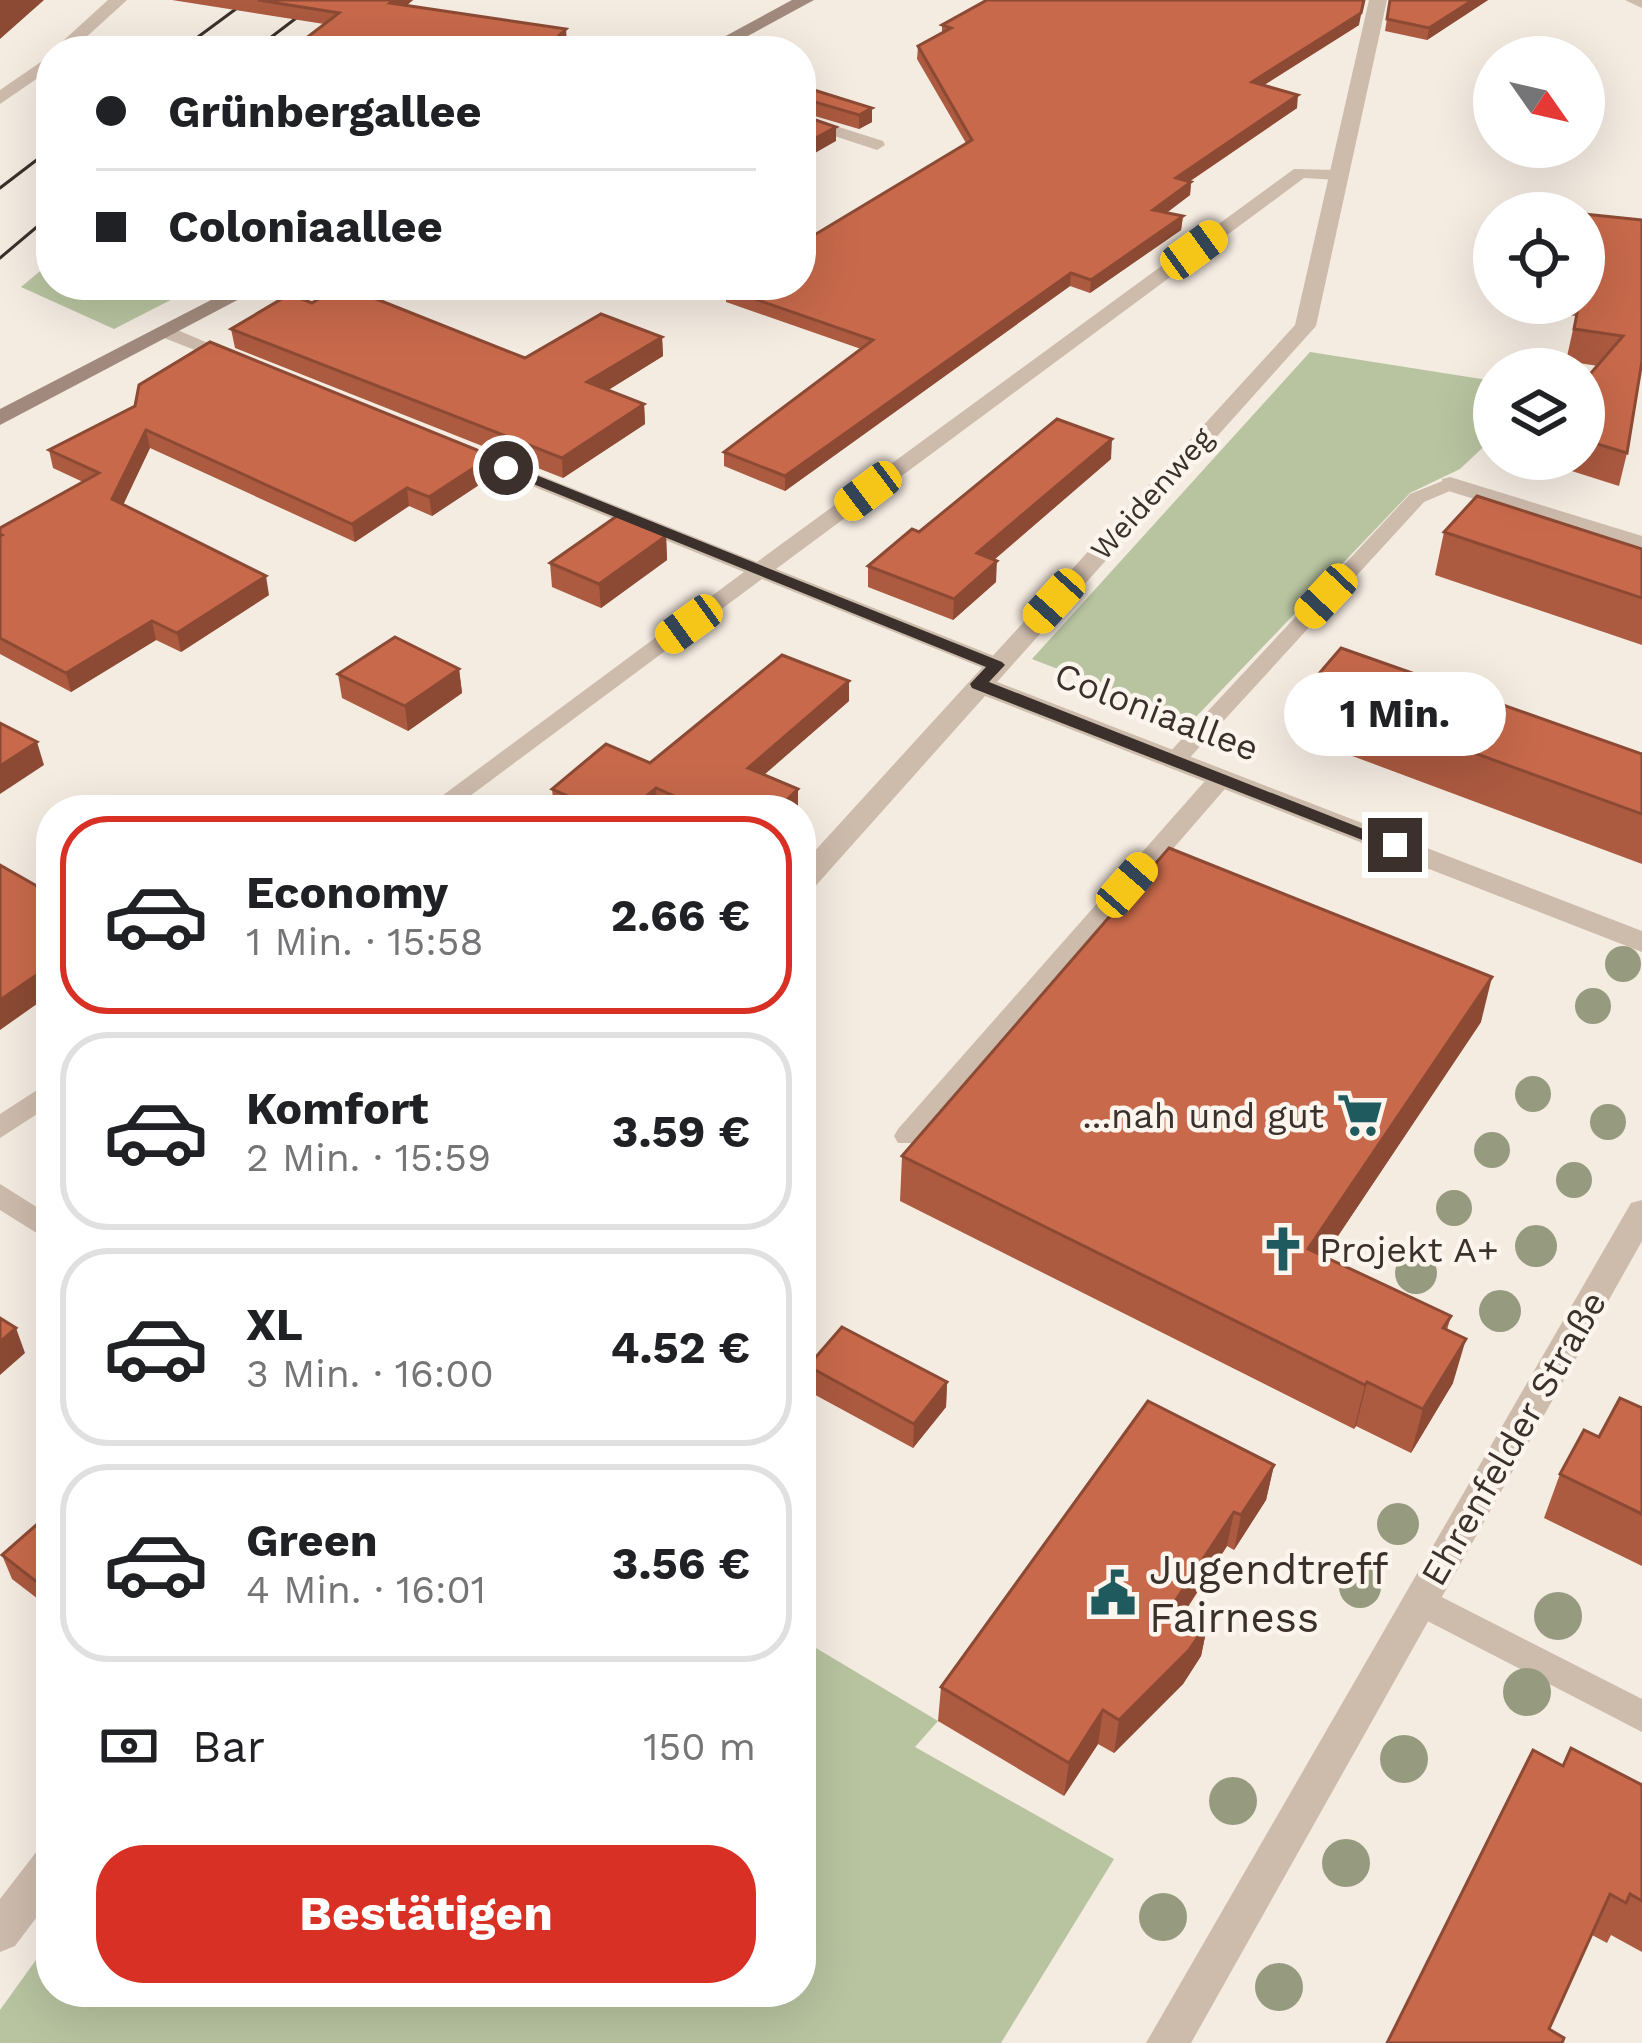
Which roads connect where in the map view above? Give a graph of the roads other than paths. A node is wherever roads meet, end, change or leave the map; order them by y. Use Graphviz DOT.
graph roads {
  1 [pos="118,0"];
  2 [pos="806,0"];
  3 [pos="1378,0"];
  4 [pos="78,36"];
  5 [pos="736,36"];
  6 [pos="36,71"];
  7 [pos="0,99"];
  8 [pos="816,125"];
  9 [pos="877,145"];
  10 [pos="1337,175"];
  11 [pos="227,300"];
  12 [pos="166,332"];
  13 [pos="254,367"];
  14 [pos="0,418"];
  15 [pos="430,438"];
  16 [pos="1450,484"];
  17 [pos="1642,544"];
  18 [pos="761,571"];
  19 [pos="987,675"];
  20 [pos="1175,760"];
  21 [pos="1221,778"];
  22 [pos="455,795"];
  23 [pos="816,867"];
  24 [pos="1642,941"];
  25 [pos="36,1102"];
  26 [pos="0,1128"];
  27 [pos="908,1136"];
  28 [pos="0,1195"];
  29 [pos="1642,1213"];
  30 [pos="36,1221"];
  31 [pos="1420,1600"];
  32 [pos="1642,1716"];
  33 [pos="36,1885"];
  34 [pos="0,1932"];
  35 [pos="1167,2043"];
  1 -- 4 [label="street"];
  2 -- 5 [label="street"];
  3 -- 10 [label="street, Weidenweg"];
  6 -- 7 [label="street"];
  8 -- 9 [label="lane"];
  10 -- 18 [label="lane"];
  10 -- 19 [label="street, Weidenweg"];
  11 -- 12 [label="street"];
  12 -- 13 [label="lane"];
  12 -- 14 [label="street"];
  15 -- 18 [label="lane"];
  16 -- 17 [label="street"];
  16 -- 20 [label="lane"];
  18 -- 19 [label="lane"];
  18 -- 22 [label="lane"];
  19 -- 20 [label="street, Coloniaallee"];
  19 -- 23 [label="street, Weidenweg"];
  20 -- 21 [label="street, Coloniaallee"];
  21 -- 24 [label="street, Coloniaallee"];
  21 -- 27 [label="lane"];
  25 -- 26 [label="lane"];
  28 -- 30 [label="lane"];
  29 -- 31 [label="street, Ehrenfelder Straße"];
  31 -- 32 [label="lane, Ehrenfelder Straße"];
  31 -- 35 [label="street, Ehrenfelder Straße"];
  33 -- 34 [label="street"];
}
